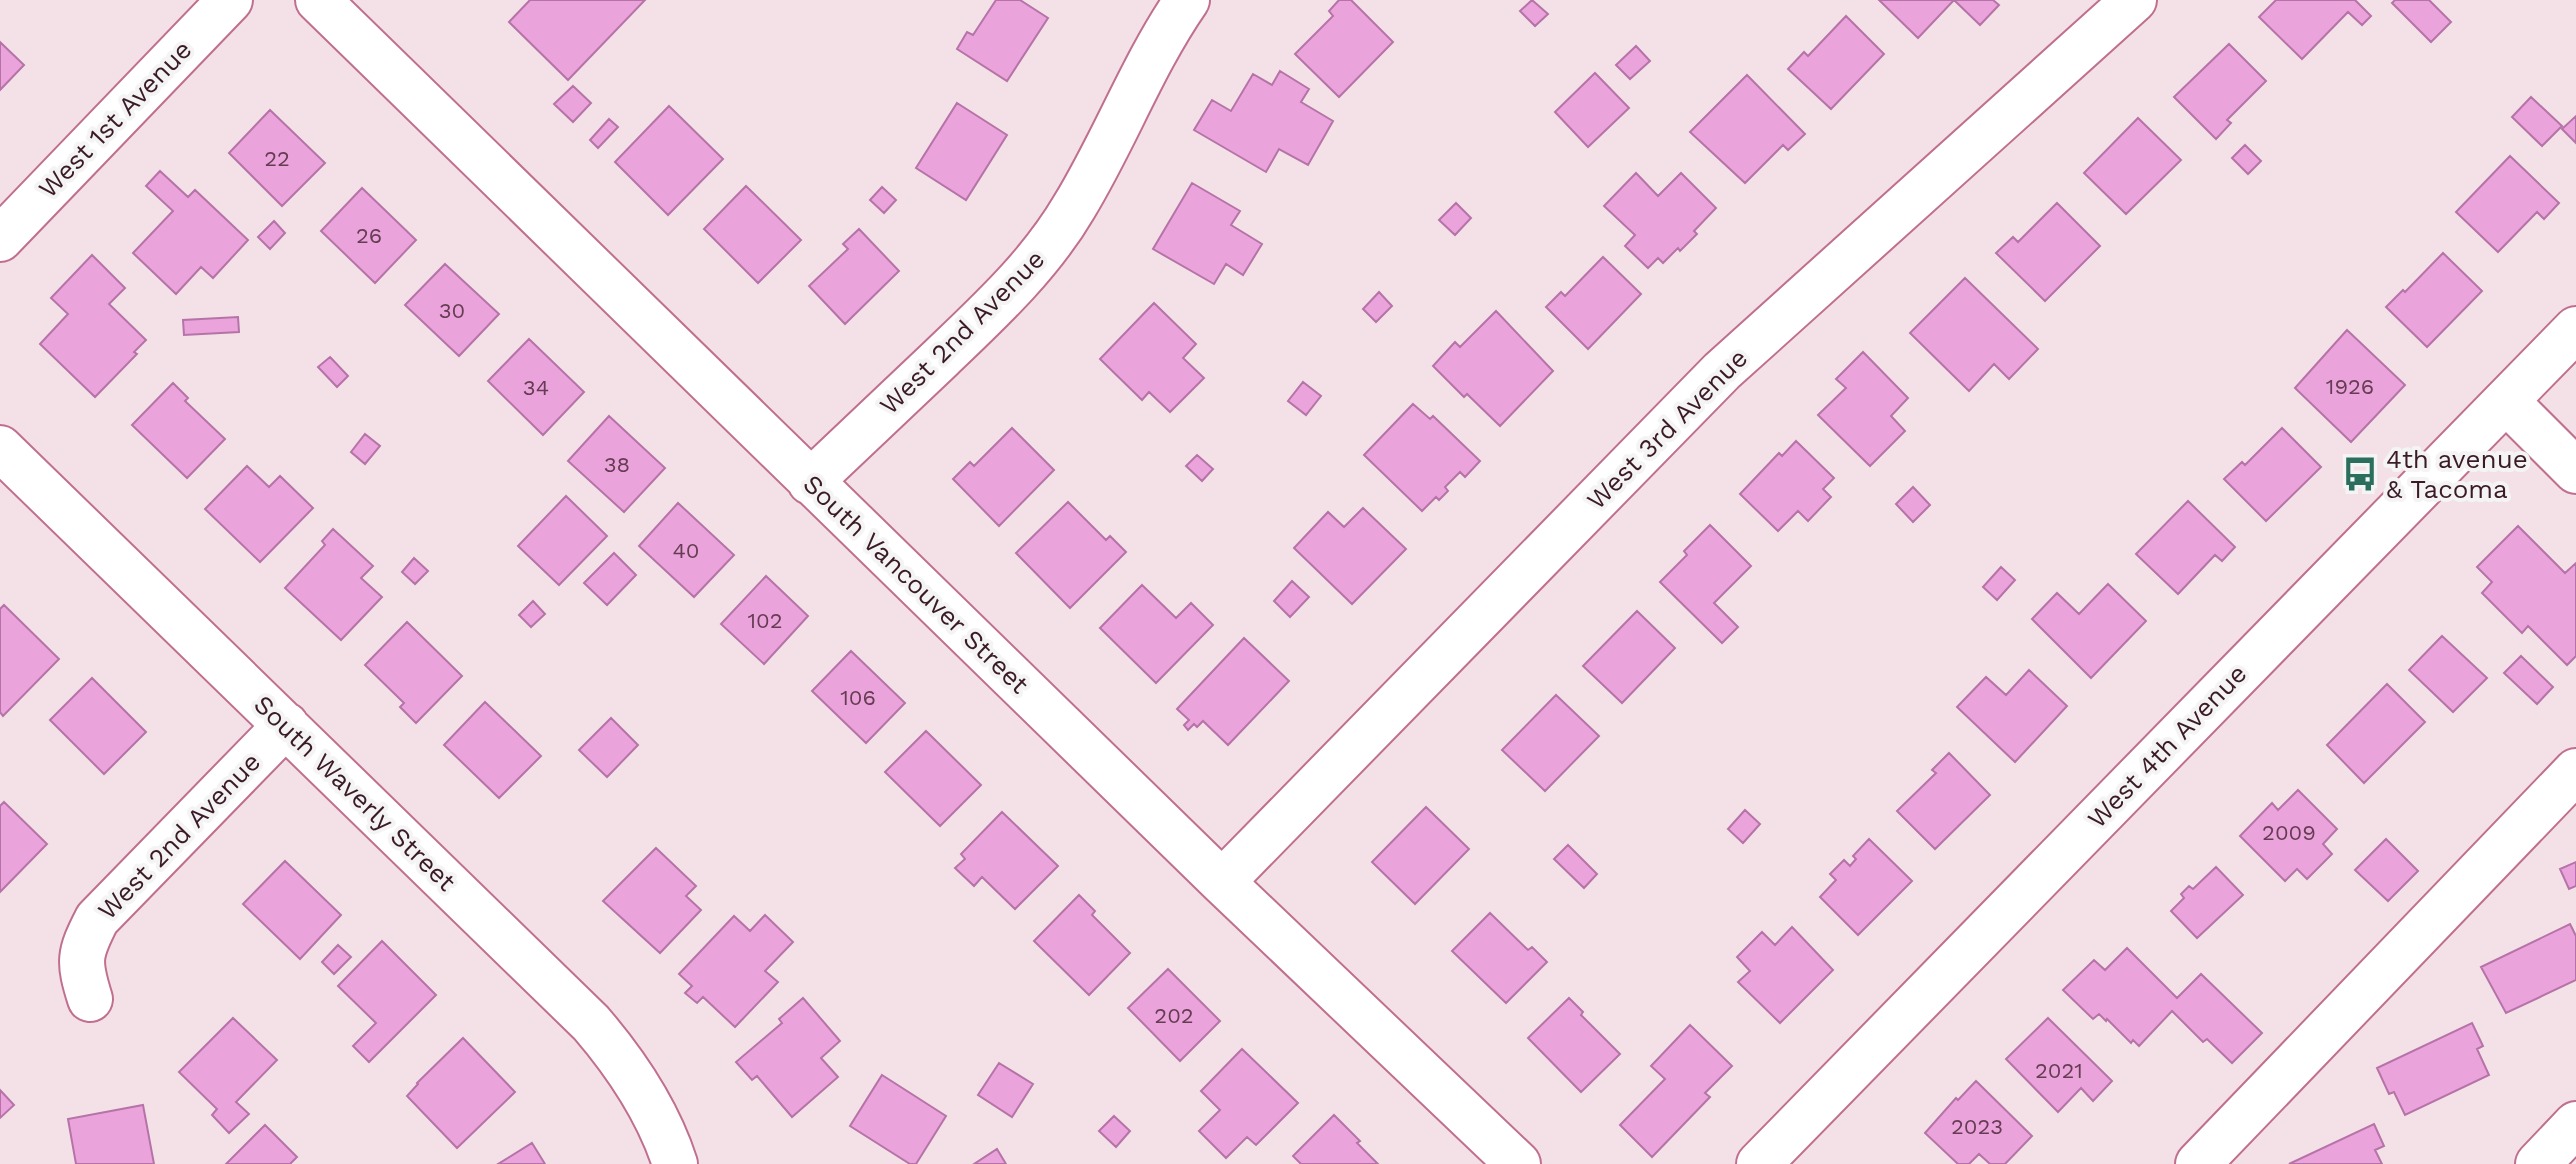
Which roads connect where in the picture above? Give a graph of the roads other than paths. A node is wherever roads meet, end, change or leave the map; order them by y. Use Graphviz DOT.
graph roads {
  1 [pos="230,0"];
  2 [pos="1187,0"];
  3 [pos="2134,0"];
  4 [pos="345,9"];
  5 [pos="0,239"];
  6 [pos="2576,329"];
  7 [pos="2506,401"];
  8 [pos="0,448"];
  9 [pos="2576,471"];
  10 [pos="810,482"];
  11 [pos="286,725"];
  12 [pos="2576,771"];
  13 [pos="1222,882"];
  14 [pos="90,999"];
  15 [pos="2576,1124"];
  16 [pos="675,1164"];
  17 [pos="1518,1164"];
  18 [pos="1759,1164"];
  19 [pos="2198,1164"];
  20 [pos="2538,1164"];
  1 -- 5 [label="street, West 1st Avenue"];
  2 -- 10 [label="street, West 2nd Avenue"];
  3 -- 13 [label="street, West 3rd Avenue"];
  4 -- 10 [label="street, South Vancouver Street"];
  6 -- 7 [label="street, West 4th Avenue"];
  7 -- 9 [label="street"];
  7 -- 18 [label="street, West 4th Avenue"];
  8 -- 11 [label="street, South Waverly Street"];
  10 -- 13 [label="street, South Vancouver Street"];
  11 -- 14 [label="street, West 2nd Avenue"];
  11 -- 16 [label="street, South Waverly Street"];
  12 -- 19 [label="street"];
  13 -- 17 [label="street, South Vancouver Street"];
  15 -- 20 [label="street"];
}
